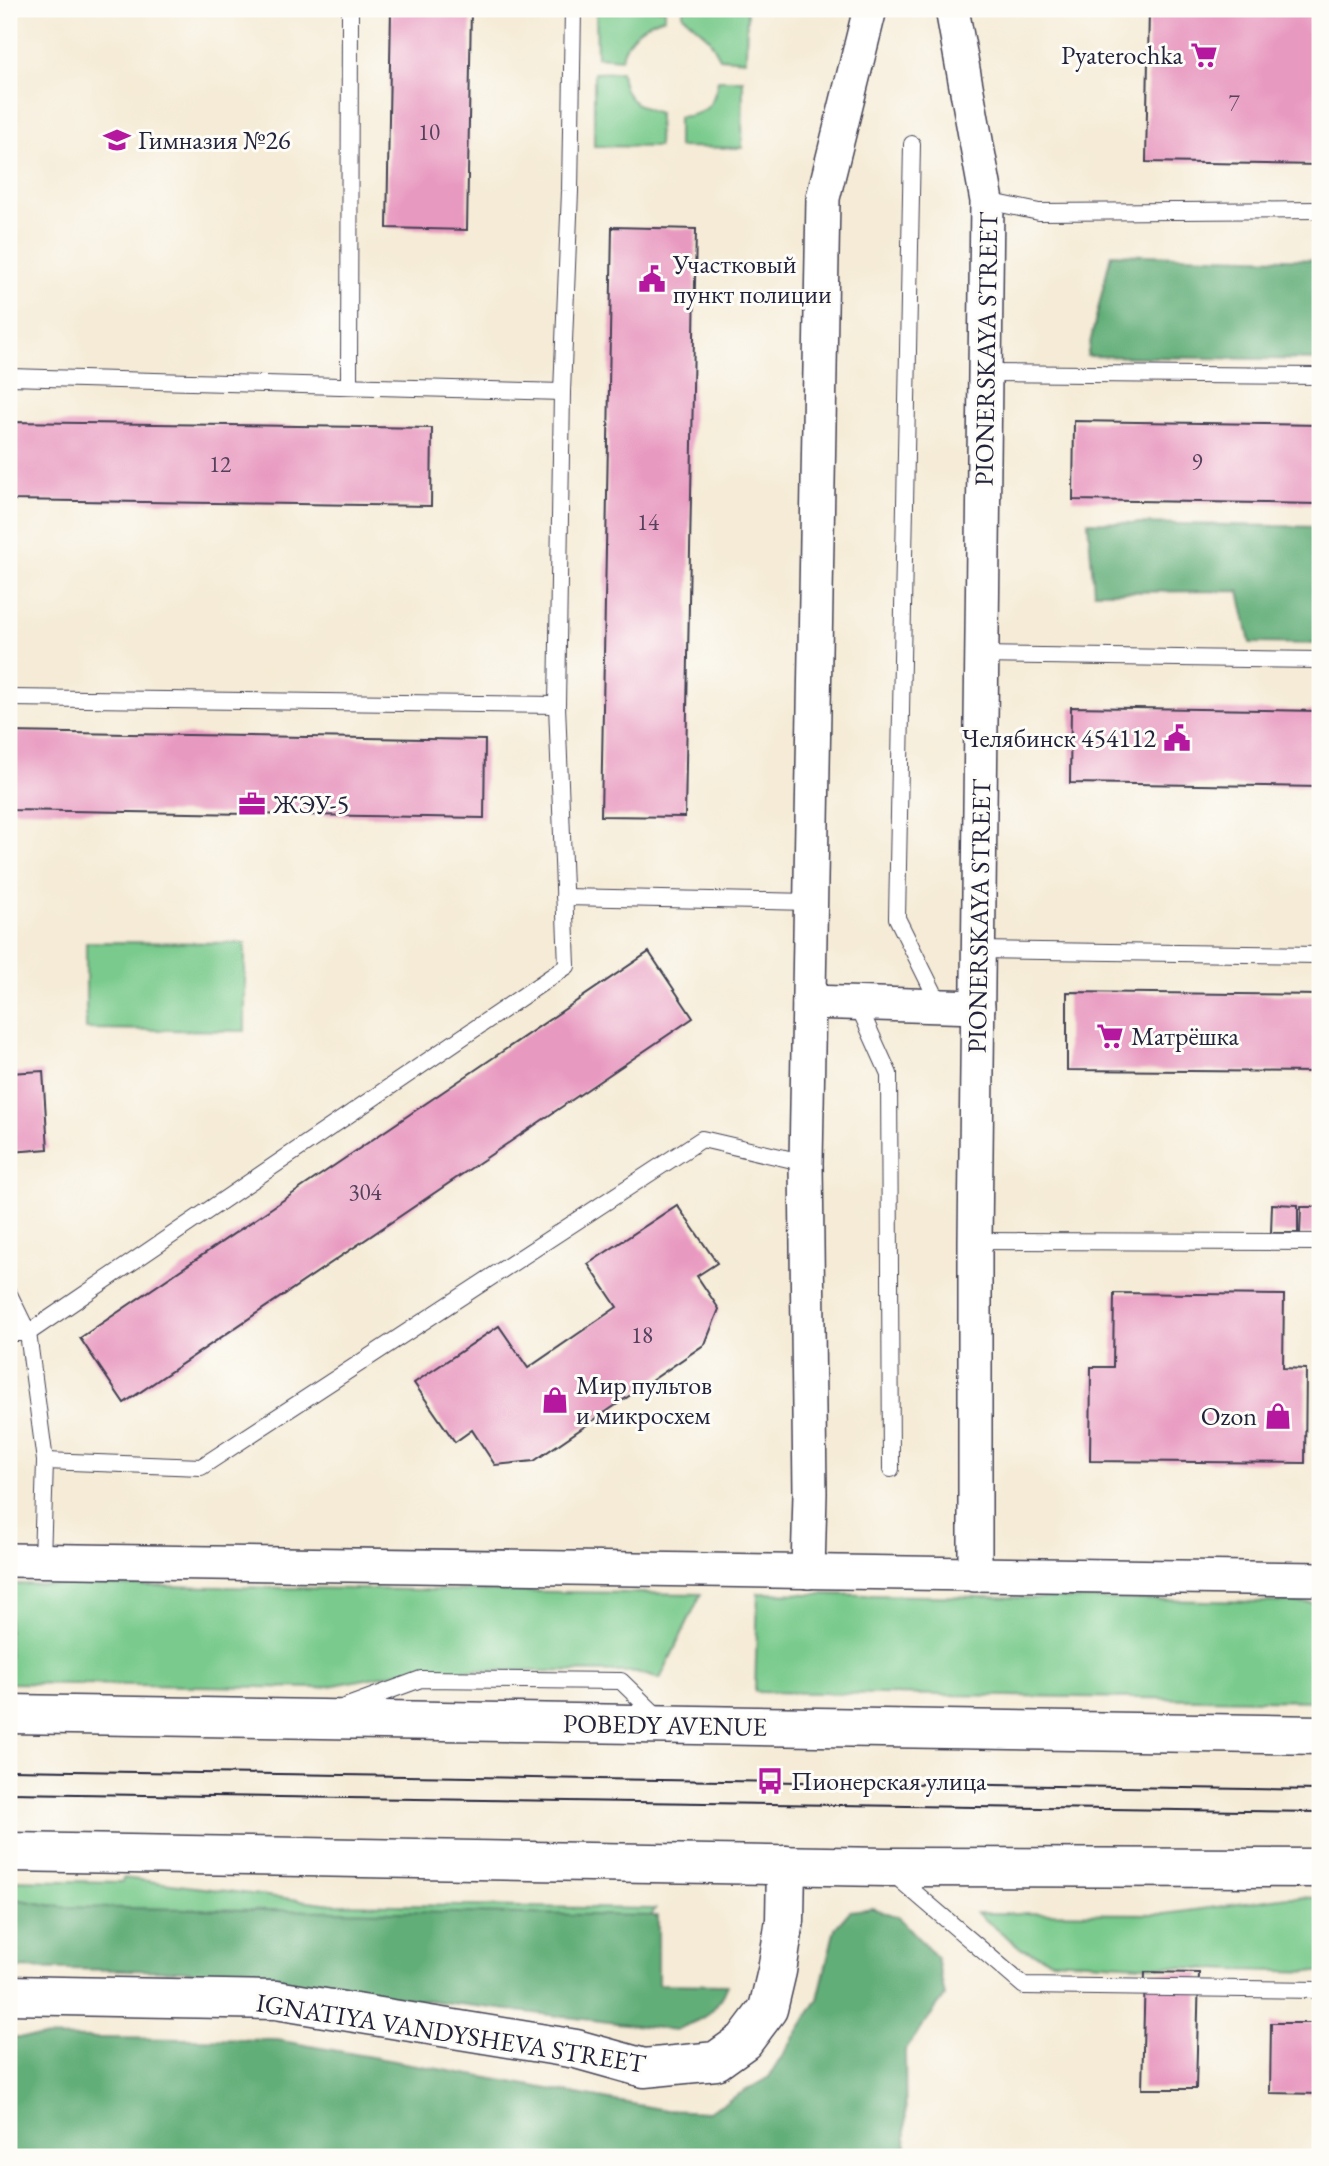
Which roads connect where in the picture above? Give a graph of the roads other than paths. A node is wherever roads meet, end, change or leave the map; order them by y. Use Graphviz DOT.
graph roads {
  1 [pos="350,9"];
  2 [pos="573,9"];
  3 [pos="870,9"];
  4 [pos="952,9"];
  5 [pos="912,145"];
  6 [pos="987,201"];
  7 [pos="1320,209"];
  8 [pos="986,373"];
  9 [pos="1320,376"];
  10 [pos="9,377"];
  11 [pos="349,384"];
  12 [pos="562,392"];
  13 [pos="982,655"];
  14 [pos="1320,660"];
  15 [pos="9,698"];
  16 [pos="557,705"];
  17 [pos="564,897"];
  18 [pos="810,902"];
  19 [pos="979,950"];
  20 [pos="1320,955"];
  21 [pos="809,1002"];
  22 [pos="857,1003"];
  23 [pos="940,1005"];
  24 [pos="978,1007"];
  25 [pos="806,1163"];
  26 [pos="975,1241"];
  27 [pos="1320,1242"];
  28 [pos="9,1294"];
  29 [pos="9,1333"];
  30 [pos="28,1333"];
  31 [pos="45,1461"];
  32 [pos="891,1469"];
  33 [pos="9,1560"];
  34 [pos="42,1561"];
  35 [pos="807,1572"];
  36 [pos="975,1575"];
  37 [pos="1320,1579"];
  38 [pos="9,1714"];
  39 [pos="1320,1735"];
  40 [pos="9,1852"];
  41 [pos="786,1865"];
  42 [pos="884,1867"];
  43 [pos="1320,1868"];
  44 [pos="1320,1990"];
  45 [pos="9,1995"];
  1 -- 11 [label="lane"];
  2 -- 12 [label="lane"];
  3 -- 18 [label="street"];
  4 -- 6 [label="street, PIONERSKAYA STREET"];
  5 -- 23 [label="lane"];
  6 -- 7 [label="lane"];
  6 -- 8 [label="street, PIONERSKAYA STREET"];
  8 -- 9 [label="lane"];
  8 -- 13 [label="street, PIONERSKAYA STREET"];
  10 -- 11 [label="lane"];
  11 -- 12 [label="lane"];
  12 -- 16 [label="lane"];
  13 -- 14 [label="lane"];
  13 -- 19 [label="street, PIONERSKAYA STREET"];
  15 -- 16 [label="lane"];
  16 -- 17 [label="lane"];
  17 -- 18 [label="lane"];
  17 -- 30 [label="lane"];
  18 -- 21 [label="street"];
  19 -- 20 [label="lane"];
  19 -- 24 [label="street, PIONERSKAYA STREET"];
  21 -- 22 [label="street"];
  21 -- 25 [label="street"];
  22 -- 23 [label="street"];
  22 -- 32 [label="lane"];
  23 -- 24 [label="street"];
  24 -- 26 [label="street, PIONERSKAYA STREET"];
  25 -- 31 [label="lane"];
  25 -- 35 [label="street"];
  26 -- 27 [label="lane"];
  26 -- 36 [label="street, PIONERSKAYA STREET"];
  28 -- 30 [label="lane"];
  29 -- 30 [label="lane"];
  30 -- 31 [label="lane"];
  31 -- 34 [label="lane"];
  33 -- 34 [label="street"];
  34 -- 35 [label="street"];
  35 -- 36 [label="street"];
  36 -- 37 [label="street"];
  38 -- 39 [label="main road, POBEDY AVENUE"];
  40 -- 41 [label="main road"];
  41 -- 42 [label="main road"];
  41 -- 45 [label="main road, IGNATIYA VANDYSHEVA STREET"];
  42 -- 43 [label="main road"];
  42 -- 44 [label="lane"];
}
